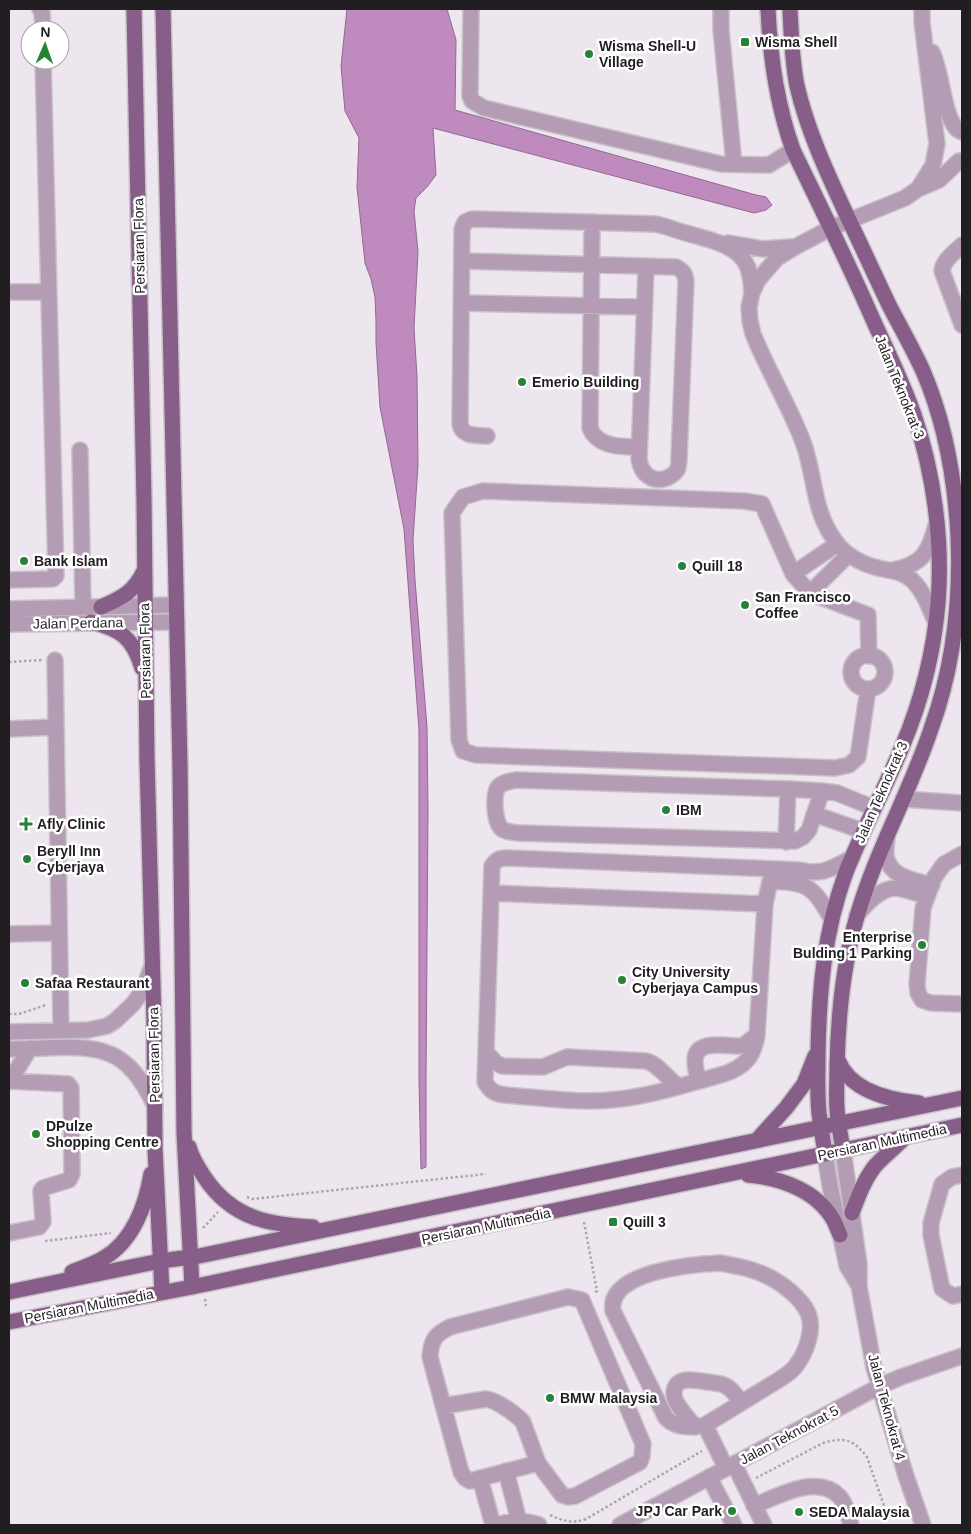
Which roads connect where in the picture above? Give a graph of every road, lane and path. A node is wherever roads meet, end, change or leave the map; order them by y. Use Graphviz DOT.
graph roads {
  1 [pos="123,9"];
  2 [pos="134,9"];
  3 [pos="163,9"];
  4 [pos="471,9"];
  5 [pos="721,9"];
  6 [pos="768,9"];
  7 [pos="790,9"];
  8 [pos="922,9"];
  9 [pos="134,32"];
  10 [pos="924,35"];
  11 [pos="44,70"];
  12 [pos="962,132"];
  13 [pos="793,150"];
  14 [pos="962,161"];
  15 [pos="734,164"];
  16 [pos="918,189"];
  17 [pos="850,221"];
  18 [pos="592,222"];
  19 [pos="831,228"];
  20 [pos="704,238"];
  21 [pos="962,246"];
  22 [pos="795,247"];
  23 [pos="462,261"];
  24 [pos="592,265"];
  25 [pos="646,267"];
  26 [pos="9,292"];
  27 [pos="49,292"];
  28 [pos="752,293"];
  29 [pos="461,303"];
  30 [pos="590,306"];
  31 [pos="644,307"];
  32 [pos="962,324"];
  33 [pos="488,436"];
  34 [pos="639,447"];
  35 [pos="80,450"];
  36 [pos="936,525"];
  37 [pos="843,549"];
  38 [pos="893,570"];
  39 [pos="144,571"];
  40 [pos="793,574"];
  41 [pos="960,574"];
  42 [pos="9,580"];
  43 [pos="810,593"];
  44 [pos="176,605"];
  45 [pos="144,606"];
  46 [pos="83,607"];
  47 [pos="101,607"];
  48 [pos="9,609"];
  49 [pos="935,621"];
  50 [pos="91,622"];
  51 [pos="145,622"];
  52 [pos="177,622"];
  53 [pos="9,624"];
  54 [pos="957,643"];
  55 [pos="869,656"];
  56 [pos="55,660"];
  57 [pos="9,662"];
  58 [pos="145,682"];
  59 [pos="868,689"];
  60 [pos="56,727"];
  61 [pos="9,729"];
  62 [pos="788,790"];
  63 [pos="822,791"];
  64 [pos="904,799"];
  65 [pos="962,803"];
  66 [pos="874,808"];
  67 [pos="814,814"];
  68 [pos="864,831"];
  69 [pos="887,835"];
  70 [pos="786,842"];
  71 [pos="962,854"];
  72 [pos="852,858"];
  73 [pos="770,875"];
  74 [pos="929,891"];
  75 [pos="491,893"];
  76 [pos="765,904"];
  77 [pos="857,916"];
  78 [pos="831,918"];
  79 [pos="59,933"];
  80 [pos="9,934"];
  81 [pos="152,966"];
  82 [pos="60,1003"];
  83 [pos="962,1004"];
  84 [pos="9,1014"];
  85 [pos="61,1031"];
  86 [pos="9,1032"];
  87 [pos="757,1035"];
  88 [pos="818,1045"];
  89 [pos="30,1048"];
  90 [pos="9,1049"];
  91 [pos="486,1052"];
  92 [pos="837,1059"];
  93 [pos="9,1081"];
  94 [pos="698,1081"];
  95 [pos="678,1086"];
  96 [pos="962,1098"];
  97 [pos="931,1104"];
  98 [pos="155,1106"];
  99 [pos="839,1123"];
  100 [pos="962,1125"];
  101 [pos="821,1127"];
  102 [pos="184,1132"];
  103 [pos="904,1138"];
  104 [pos="757,1140"];
  105 [pos="155,1148"];
  106 [pos="843,1150"];
  107 [pos="825,1154"];
  108 [pos="486,1174"];
  109 [pos="734,1174"];
  110 [pos="962,1174"];
  111 [pos="245,1196"];
  112 [pos="226,1202"];
  113 [pos="852,1213"];
  114 [pos="584,1222"];
  115 [pos="333,1228"];
  116 [pos="9,1233"];
  117 [pos="128,1234"];
  118 [pos="840,1235"];
  119 [pos="36,1242"];
  120 [pos="190,1242"];
  121 [pos="191,1257"];
  122 [pos="160,1261"];
  123 [pos="859,1286"];
  124 [pos="192,1287"];
  125 [pos="27,1288"];
  126 [pos="597,1291"];
  127 [pos="9,1292"];
  128 [pos="162,1292"];
  129 [pos="962,1294"];
  130 [pos="9,1322"];
  131 [pos="962,1356"];
  132 [pos="880,1386"];
  133 [pos="741,1403"];
  134 [pos="443,1406"];
  135 [pos="700,1426"];
  136 [pos="714,1444"];
  137 [pos="538,1463"];
  138 [pos="730,1466"];
  139 [pos="506,1471"];
  140 [pos="709,1477"];
  141 [pos="480,1478"];
  142 [pos="743,1484"];
  143 [pos="754,1506"];
  144 [pos="888,1517"];
  145 [pos="545,1520"];
  146 [pos="519,1521"];
  147 [pos="493,1525"];
  148 [pos="497,1525"];
  149 [pos="620,1525"];
  150 [pos="733,1525"];
  151 [pos="764,1525"];
  152 [pos="851,1525"];
  153 [pos="923,1525"];
  1 -- 9 [label="main road"];
  2 -- 9 [label="main road, Persiaran Flora"];
  3 -- 44 [label="main road, Persiaran Flora"];
  4 -- 15 [label="street"];
  5 -- 15 [label="street"];
  6 -- 13 [label="main road, Jalan Teknokrat 3"];
  7 -- 17 [label="main road, Jalan Teknokrat 3"];
  8 -- 10 [label="street"];
  9 -- 39 [label="main road, Persiaran Flora"];
  10 -- 12 [label="street"];
  10 -- 16 [label="street"];
  11 -- 27 [label="street"];
  13 -- 15 [label="street"];
  13 -- 19 [label="main road, Jalan Teknokrat 3"];
  14 -- 16 [label="street"];
  16 -- 17 [label="street"];
  17 -- 19 [label="street"];
  17 -- 41 [label="main road, Jalan Teknokrat 3"];
  18 -- 20 [label="street"];
  18 -- 23 [label="street"];
  18 -- 24 [label="street"];
  19 -- 22 [label="street"];
  19 -- 36 [label="main road, Jalan Teknokrat 3"];
  20 -- 22 [label="street"];
  20 -- 28 [label="street"];
  21 -- 32 [label="street"];
  22 -- 28 [label="street"];
  23 -- 24 [label="street"];
  23 -- 29 [label="street"];
  24 -- 25 [label="street"];
  24 -- 30 [label="street"];
  25 -- 31 [label="street"];
  25 -- 34 [label="street"];
  26 -- 27 [label="street"];
  27 -- 42 [label="street"];
  28 -- 37 [label="street"];
  29 -- 30 [label="street"];
  29 -- 33 [label="street"];
  30 -- 31 [label="street"];
  30 -- 34 [label="street"];
  31 -- 34 [label="street"];
  35 -- 46 [label="street"];
  36 -- 38 [label="street"];
  36 -- 49 [label="main road, Jalan Teknokrat 3"];
  37 -- 38 [label="street"];
  37 -- 40 [label="street"];
  37 -- 43 [label="street"];
  38 -- 49 [label="street"];
  39 -- 45 [label="main road, Persiaran Flora"];
  39 -- 47 [label="main road"];
  40 -- 43 [label="street"];
  40 -- 59 [label="street"];
  41 -- 54 [label="main road, Jalan Teknokrat 3"];
  43 -- 55 [label="street"];
  44 -- 45 [label="street, Jalan Perdana"];
  44 -- 52 [label="main road, Persiaran Flora"];
  45 -- 47 [label="street, Jalan Perdana"];
  45 -- 51 [label="main road, Persiaran Flora"];
  46 -- 47 [label="street, Jalan Perdana"];
  46 -- 48 [label="street, Jalan Perdana"];
  49 -- 66 [label="main road, Jalan Teknokrat 3"];
  50 -- 51 [label="street, Jalan Perdana"];
  50 -- 53 [label="street, Jalan Perdana"];
  50 -- 58 [label="main road"];
  51 -- 52 [label="street, Jalan Perdana"];
  51 -- 58 [label="main road, Persiaran Flora"];
  52 -- 102 [label="main road, Persiaran Flora"];
  54 -- 64 [label="main road, Jalan Teknokrat 3"];
  55 -- 59 [label="street"];
  55 -- 59 [label="street"];
  56 -- 57 [label="path"];
  56 -- 60 [label="street"];
  58 -- 81 [label="main road, Persiaran Flora"];
  60 -- 61 [label="street"];
  60 -- 79 [label="street"];
  62 -- 63 [label="street"];
  62 -- 70 [label="street"];
  62 -- 70 [label="street"];
  63 -- 66 [label="street"];
  63 -- 67 [label="street"];
  64 -- 65 [label="street"];
  64 -- 69 [label="main road, Jalan Teknokrat 3"];
  66 -- 68 [label="main road, Jalan Teknokrat 3"];
  67 -- 68 [label="street"];
  67 -- 70 [label="street"];
  68 -- 72 [label="main road, Jalan Teknokrat 3"];
  69 -- 74 [label="street"];
  69 -- 77 [label="main road, Jalan Teknokrat 3"];
  71 -- 74 [label="street"];
  72 -- 73 [label="street"];
  72 -- 78 [label="main road, Jalan Teknokrat 3"];
  73 -- 75 [label="street"];
  73 -- 76 [label="street"];
  73 -- 78 [label="street"];
  74 -- 77 [label="street"];
  74 -- 83 [label="street"];
  75 -- 76 [label="street"];
  75 -- 91 [label="street"];
  76 -- 87 [label="street"];
  77 -- 92 [label="main road, Jalan Teknokrat 3"];
  78 -- 88 [label="main road, Jalan Teknokrat 3"];
  79 -- 80 [label="street"];
  79 -- 82 [label="street"];
  81 -- 85 [label="street"];
  81 -- 98 [label="main road, Persiaran Flora"];
  82 -- 84 [label="path"];
  82 -- 85 [label="street"];
  85 -- 86 [label="street"];
  87 -- 94 [label="street"];
  87 -- 94 [label="street"];
  88 -- 101 [label="main road, Jalan Teknokrat 3"];
  88 -- 104 [label="main road"];
  89 -- 90 [label="street"];
  89 -- 93 [label="street"];
  89 -- 98 [label="street"];
  91 -- 95 [label="street"];
  91 -- 95 [label="street"];
  92 -- 97 [label="main road"];
  92 -- 99 [label="main road, Jalan Teknokrat 3"];
  93 -- 116 [label="street"];
  94 -- 95 [label="street"];
  96 -- 97 [label="main road, Persiaran Multimedia"];
  97 -- 99 [label="main road, Persiaran Multimedia"];
  98 -- 105 [label="main road, Persiaran Flora"];
  99 -- 101 [label="main road, Persiaran Multimedia"];
  99 -- 106 [label="main road, Jalan Teknokrat 4"];
  100 -- 103 [label="main road, Persiaran Multimedia"];
  101 -- 104 [label="main road, Persiaran Multimedia"];
  101 -- 107 [label="main road, Jalan Teknokrat 3"];
  102 -- 112 [label="main road"];
  102 -- 120 [label="main road, Persiaran Flora"];
  103 -- 106 [label="main road, Persiaran Multimedia"];
  103 -- 113 [label="main road"];
  104 -- 115 [label="main road, Persiaran Multimedia"];
  105 -- 117 [label="main road"];
  105 -- 122 [label="main road, Persiaran Flora"];
  106 -- 107 [label="main road, Persiaran Multimedia"];
  106 -- 113 [label="street, Jalan Teknokrat 4"];
  107 -- 109 [label="main road, Persiaran Multimedia"];
  107 -- 118 [label="street, Jalan Teknokrat 4"];
  108 -- 111 [label="path"];
  109 -- 118 [label="main road"];
  109 -- 124 [label="main road, Persiaran Multimedia"];
  110 -- 129 [label="street"];
  112 -- 115 [label="main road"];
  112 -- 120 [label="path"];
  113 -- 123 [label="street, Jalan Teknokrat 4"];
  114 -- 126 [label="path"];
  115 -- 121 [label="main road, Persiaran Multimedia"];
  117 -- 119 [label="path"];
  117 -- 125 [label="main road"];
  118 -- 123 [label="street, Jalan Teknokrat 4"];
  120 -- 121 [label="main road, Persiaran Flora"];
  121 -- 122 [label="main road, Persiaran Multimedia"];
  121 -- 124 [label="main road, Persiaran Flora"];
  122 -- 125 [label="main road, Persiaran Multimedia"];
  122 -- 128 [label="main road, Persiaran Flora"];
  123 -- 132 [label="street, Jalan Teknokrat 4"];
  124 -- 128 [label="main road, Persiaran Multimedia"];
  125 -- 127 [label="main road, Persiaran Multimedia"];
  128 -- 130 [label="main road, Persiaran Multimedia"];
  131 -- 132 [label="street, Jalan Teknokrat 5"];
  132 -- 138 [label="street, Jalan Teknokrat 5"];
  132 -- 153 [label="street, Jalan Teknokrat 4"];
  133 -- 135 [label="street"];
  133 -- 135 [label="street"];
  133 -- 135 [label="street"];
  134 -- 137 [label="street"];
  134 -- 137 [label="street"];
  134 -- 141 [label="street"];
  135 -- 136 [label="street"];
  136 -- 138 [label="street"];
  136 -- 145 [label="path"];
  137 -- 139 [label="street"];
  138 -- 140 [label="street, Jalan Teknokrat 5"];
  138 -- 142 [label="street"];
  139 -- 141 [label="street"];
  139 -- 146 [label="street"];
  140 -- 149 [label="street, Jalan Teknokrat 5"];
  140 -- 150 [label="street"];
  141 -- 147 [label="street"];
  142 -- 143 [label="street"];
  142 -- 144 [label="path"];
  143 -- 151 [label="street"];
  143 -- 152 [label="street"];
  145 -- 146 [label="street"];
  146 -- 148 [label="street"];
}
